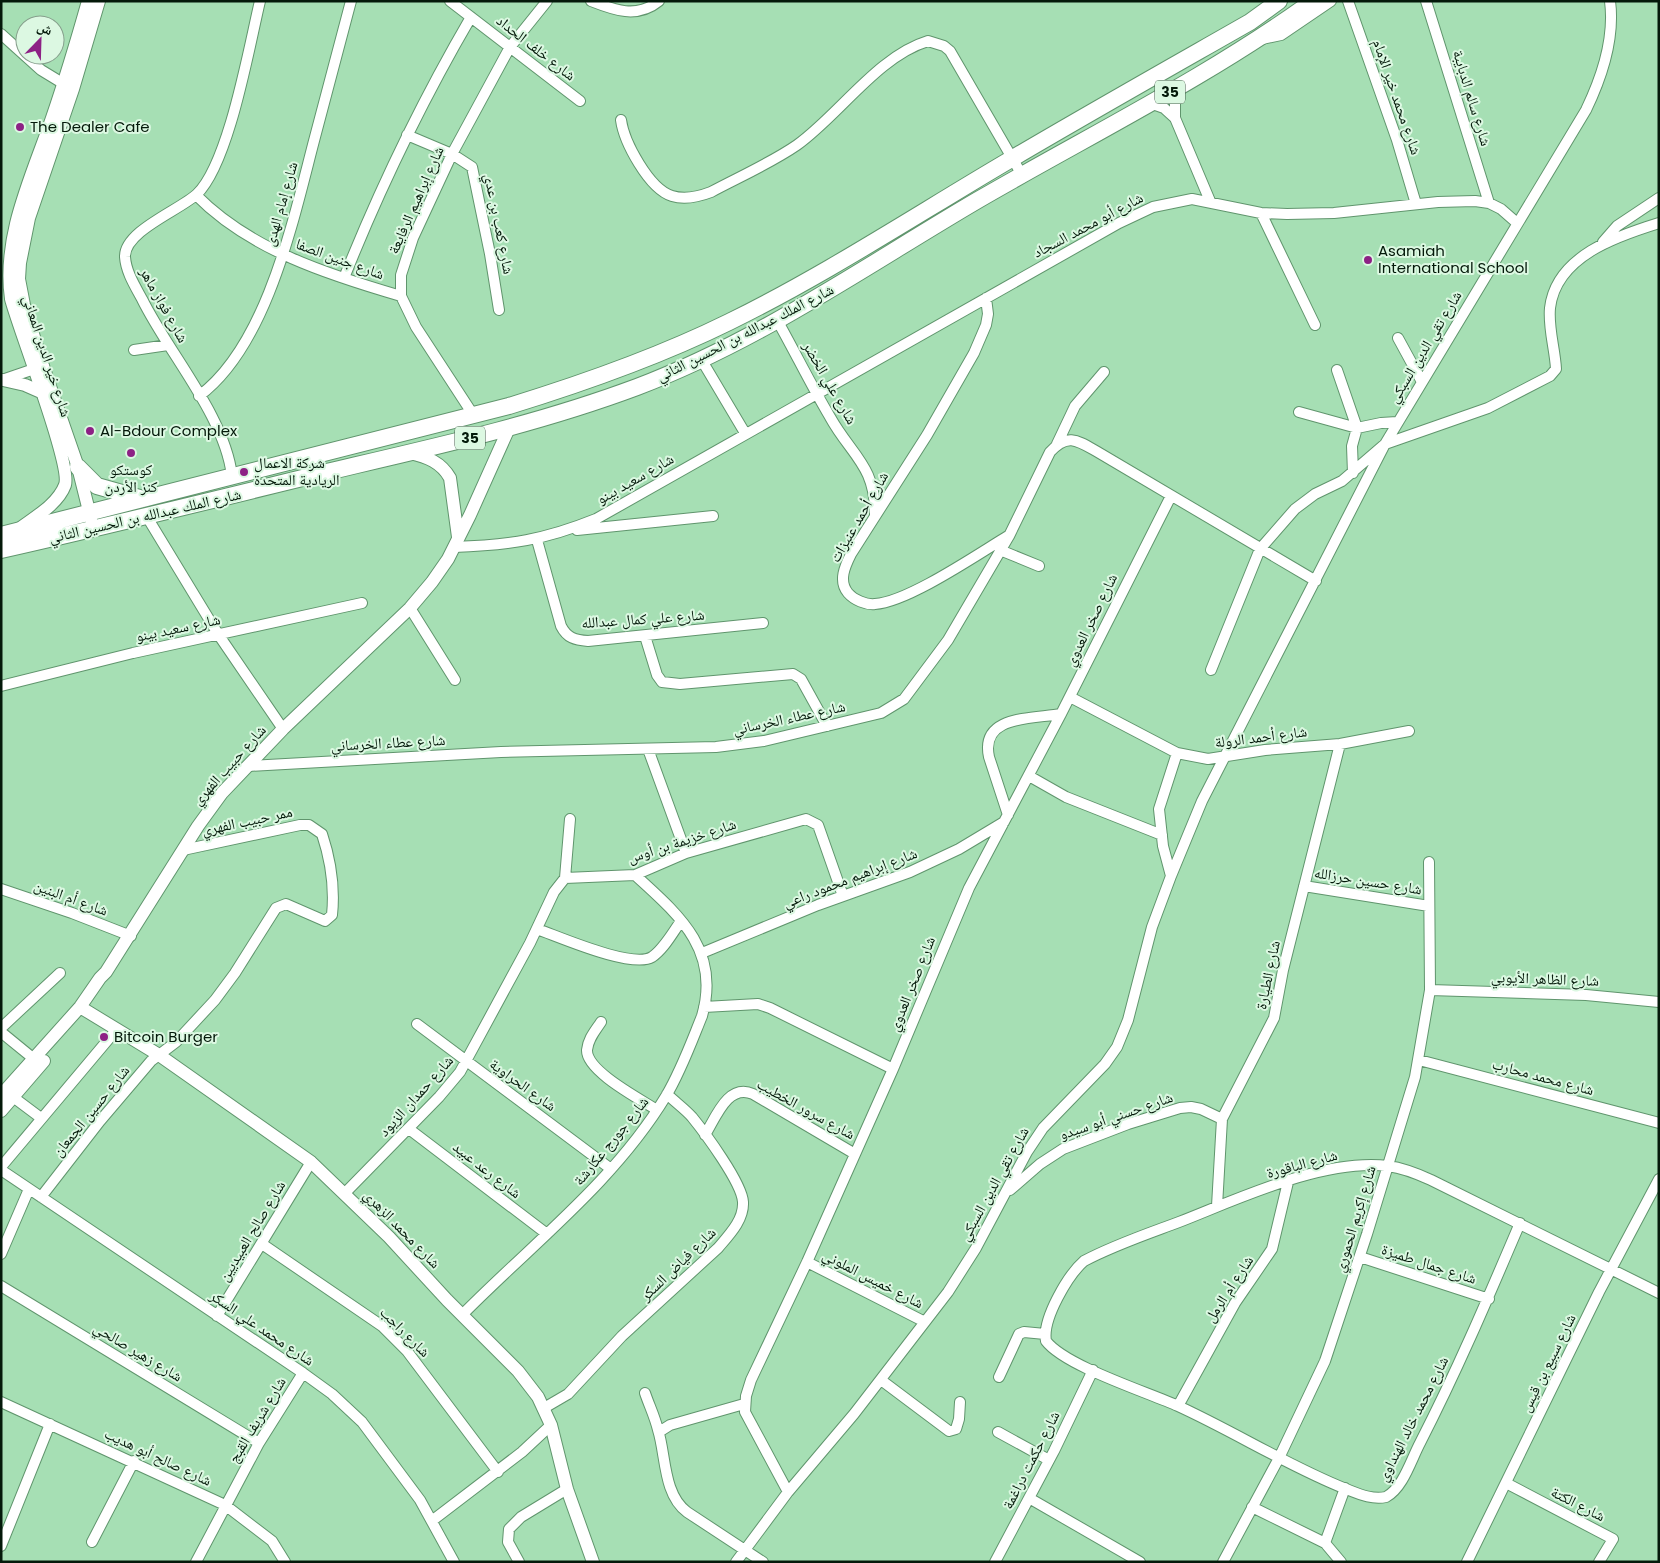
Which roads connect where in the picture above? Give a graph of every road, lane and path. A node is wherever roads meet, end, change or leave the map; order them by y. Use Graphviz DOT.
graph roads {
  1 [pos="88,1"];
  2 [pos="99,1"];
  3 [pos="260,1"];
  4 [pos="351,1"];
  5 [pos="450,1"];
  6 [pos="547,1"];
  7 [pos="591,1"];
  8 [pos="659,1"];
  9 [pos="1279,1"];
  10 [pos="1314,1"];
  11 [pos="1331,1"];
  12 [pos="1348,1"];
  13 [pos="1426,1"];
  14 [pos="1610,1"];
  15 [pos="471,17"];
  16 [pos="1,34"];
  17 [pos="1258,39"];
  18 [pos="510,47"];
  19 [pos="64,84"];
  20 [pos="1180,86"];
  21 [pos="580,101"];
  22 [pos="1150,103"];
  23 [pos="1175,118"];
  24 [pos="621,120"];
  25 [pos="407,135"];
  26 [pos="452,154"];
  27 [pos="1012,158"];
  28 [pos="1022,175"];
  29 [pos="1200,182"];
  30 [pos="196,194"];
  31 [pos="1659,198"];
  32 [pos="1192,199"];
  33 [pos="1210,201"];
  34 [pos="1489,203"];
  35 [pos="1416,204"];
  36 [pos="1261,213"];
  37 [pos="1517,223"];
  38 [pos="1659,223"];
  39 [pos="1603,243"];
  40 [pos="283,254"];
  41 [pos="344,278"];
  42 [pos="401,296"];
  43 [pos="986,298"];
  44 [pos="499,310"];
  45 [pos="777,320"];
  46 [pos="1315,325"];
  47 [pos="1398,338"];
  48 [pos="168,345"];
  49 [pos="134,350"];
  50 [pos="701,359"];
  51 [pos="38,368"];
  52 [pos="1337,370"];
  53 [pos="1104,372"];
  54 [pos="2,380"];
  55 [pos="1422,382"];
  56 [pos="41,392"];
  57 [pos="816,393"];
  58 [pos="199,396"];
  59 [pos="1299,412"];
  60 [pos="474,416"];
  61 [pos="1397,422"];
  62 [pos="509,428"];
  63 [pos="1357,428"];
  64 [pos="745,434"];
  65 [pos="1057,444"];
  66 [pos="1385,444"];
  67 [pos="410,453"];
  68 [pos="78,467"];
  69 [pos="1353,473"];
  70 [pos="232,476"];
  71 [pos="1171,496"];
  72 [pos="145,499"];
  73 [pos="89,512"];
  74 [pos="713,516"];
  75 [pos="875,516"];
  76 [pos="147,517"];
  77 [pos="94,529"];
  78 [pos="17,531"];
  79 [pos="566,531"];
  80 [pos="1,535"];
  81 [pos="1008,536"];
  82 [pos="537,540"];
  83 [pos="456,542"];
  84 [pos="1260,549"];
  85 [pos="1,550"];
  86 [pos="1000,550"];
  87 [pos="1039,566"];
  88 [pos="1316,581"];
  89 [pos="362,604"];
  90 [pos="410,608"];
  91 [pos="763,623"];
  92 [pos="218,634"];
  93 [pos="645,636"];
  94 [pos="1211,670"];
  95 [pos="456,680"];
  96 [pos="1,686"];
  97 [pos="1070,697"];
  98 [pos="1061,714"];
  99 [pos="827,726"];
  100 [pos="283,729"];
  101 [pos="1409,731"];
  102 [pos="1340,744"];
  103 [pos="648,749"];
  104 [pos="1177,753"];
  105 [pos="1225,757"];
  106 [pos="248,766"];
  107 [pos="1029,776"];
  108 [pos="570,819"];
  109 [pos="1006,819"];
  110 [pos="1162,835"];
  111 [pos="183,850"];
  112 [pos="686,853"];
  113 [pos="1429,862"];
  114 [pos="635,875"];
  115 [pos="1172,876"];
  116 [pos="565,878"];
  117 [pos="1304,886"];
  118 [pos="1,889"];
  119 [pos="843,896"];
  120 [pos="1428,906"];
  121 [pos="332,915"];
  122 [pos="681,921"];
  123 [pos="537,929"];
  124 [pos="131,936"];
  125 [pos="702,953"];
  126 [pos="60,973"];
  127 [pos="1430,990"];
  128 [pos="1659,1002"];
  129 [pos="704,1007"];
  130 [pos="84,1009"];
  131 [pos="601,1022"];
  132 [pos="417,1024"];
  133 [pos="1,1028"];
  134 [pos="117,1029"];
  135 [pos="1,1032"];
  136 [pos="159,1055"];
  137 [pos="34,1059"];
  138 [pos="1419,1060"];
  139 [pos="466,1062"];
  140 [pos="893,1069"];
  141 [pos="667,1094"];
  142 [pos="7,1096"];
  143 [pos="657,1110"];
  144 [pos="1,1111"];
  145 [pos="41,1118"];
  146 [pos="1222,1119"];
  147 [pos="1659,1123"];
  148 [pos="409,1129"];
  149 [pos="705,1135"];
  150 [pos="855,1154"];
  151 [pos="311,1162"];
  152 [pos="1387,1166"];
  153 [pos="1,1168"];
  154 [pos="611,1169"];
  155 [pos="1659,1179"];
  156 [pos="1288,1182"];
  157 [pos="30,1189"];
  158 [pos="345,1193"];
  159 [pos="1004,1196"];
  160 [pos="41,1197"];
  161 [pos="1217,1206"];
  162 [pos="1520,1223"];
  163 [pos="547,1234"];
  164 [pos="262,1244"];
  165 [pos="1,1254"];
  166 [pos="1360,1257"];
  167 [pos="807,1262"];
  168 [pos="1612,1268"];
  169 [pos="1,1286"];
  170 [pos="1659,1293"];
  171 [pos="1488,1299"];
  172 [pos="462,1315"];
  173 [pos="217,1316"];
  174 [pos="925,1322"];
  175 [pos="1045,1334"];
  176 [pos="1093,1370"];
  177 [pos="303,1373"];
  178 [pos="1000,1377"];
  179 [pos="881,1380"];
  180 [pos="644,1394"];
  181 [pos="1,1402"];
  182 [pos="960,1402"];
  183 [pos="744,1404"];
  184 [pos="1178,1406"];
  185 [pos="544,1408"];
  186 [pos="50,1424"];
  187 [pos="550,1425"];
  188 [pos="659,1432"];
  189 [pos="998,1432"];
  190 [pos="259,1443"];
  191 [pos="1279,1458"];
  192 [pos="1049,1460"];
  193 [pos="134,1461"];
  194 [pos="498,1472"];
  195 [pos="1506,1484"];
  196 [pos="1345,1488"];
  197 [pos="567,1489"];
  198 [pos="788,1492"];
  199 [pos="1029,1498"];
  200 [pos="225,1505"];
  201 [pos="1252,1507"];
  202 [pos="433,1520"];
  203 [pos="92,1542"];
  204 [pos="1325,1543"];
  205 [pos="1,1546"];
  206 [pos="745,1551"];
  207 [pos="196,1562"];
  208 [pos="285,1562"];
  209 [pos="454,1562"];
  210 [pos="519,1562"];
  211 [pos="593,1562"];
  212 [pos="736,1562"];
  213 [pos="763,1562"];
  214 [pos="995,1562"];
  215 [pos="1140,1562"];
  216 [pos="1223,1562"];
  217 [pos="1342,1562"];
  218 [pos="1467,1562"];
  219 [pos="1599,1562"];
  1 -- 19 [label="street, شارع خير الدين المعاني"];
  2 -- 51 [label="street, شارع خير الدين المعاني"];
  3 -- 30 [label="street, شارع فواز ماهر"];
  4 -- 40 [label="street, شارع إمام الهدى"];
  5 -- 15 [label="street, شارع خلف الحداد"];
  6 -- 18 [label="street, شارع إبراهيم الرفايعة"];
  7 -- 8 [label="street"];
  9 -- 27 [label="highway, شارع الملك عبدالله بن الحسين الثاني / 35"];
  10 -- 17 [label="highway, شارع الملك عبدالله بن الحسين الثاني / 35"];
  11 -- 17 [label="street"];
  12 -- 35 [label="street, شارع محمد خير الإمام"];
  13 -- 34 [label="street, شارع سالم الدبايبة"];
  14 -- 37 [label="street, شارع تقي الدين السبكي"];
  15 -- 18 [label="street, شارع خلف الحداد"];
  15 -- 25 [label="street"];
  16 -- 19 [label="street"];
  17 -- 20 [label="highway, شارع الملك عبدالله بن الحسين الثاني / 35"];
  18 -- 21 [label="street, شارع خلف الحداد"];
  18 -- 26 [label="street, شارع إبراهيم الرفايعة"];
  19 -- 51 [label="street, شارع خير الدين المعاني"];
  20 -- 22 [label="highway, شارع الملك عبدالله بن الحسين الثاني / 35"];
  20 -- 23 [label="street"];
  22 -- 23 [label="street"];
  22 -- 28 [label="highway, شارع الملك عبدالله بن الحسين الثاني / 35"];
  23 -- 29 [label="street"];
  24 -- 27 [label="street"];
  25 -- 26 [label="street, شارع كعب بن عدي"];
  25 -- 41 [label="street"];
  26 -- 42 [label="street, شارع إبراهيم الرفايعة"];
  26 -- 44 [label="street, شارع كعب بن عدي"];
  27 -- 28 [label="street"];
  27 -- 60 [label="highway, شارع الملك عبدالله بن الحسين الثاني / 35"];
  28 -- 45 [label="highway, شارع الملك عبدالله بن الحسين الثاني / 35"];
  29 -- 32 [label="street"];
  29 -- 33 [label="street"];
  30 -- 40 [label="street, شارع جنين الصفا"];
  30 -- 48 [label="street, شارع فواز ماهر"];
  31 -- 39 [label="street"];
  32 -- 33 [label="street, شارع أبو محمد السجاد"];
  32 -- 43 [label="street, شارع أبو محمد السجاد"];
  33 -- 36 [label="street, شارع أبو محمد السجاد"];
  34 -- 35 [label="street, شارع أبو محمد السجاد"];
  34 -- 37 [label="street, شارع أبو محمد السجاد"];
  35 -- 36 [label="street, شارع أبو محمد السجاد"];
  36 -- 46 [label="street"];
  37 -- 55 [label="street, شارع تقي الدين السبكي"];
  38 -- 39 [label="street"];
  39 -- 66 [label="street"];
  40 -- 41 [label="street, شارع جنين الصفا"];
  40 -- 58 [label="street, شارع إمام الهدى"];
  41 -- 42 [label="street, شارع جنين الصفا"];
  42 -- 60 [label="street"];
  43 -- 57 [label="street, شارع أبو محمد السجاد"];
  43 -- 75 [label="street, شارع أحمد عنيزات"];
  45 -- 50 [label="highway, شارع الملك عبدالله بن الحسين الثاني / 35"];
  45 -- 57 [label="street, شارع علي الخضر"];
  47 -- 55 [label="street"];
  48 -- 49 [label="street"];
  48 -- 58 [label="street, شارع فواز ماهر"];
  50 -- 62 [label="highway, شارع الملك عبدالله بن الحسين الثاني / 35"];
  50 -- 64 [label="street"];
  51 -- 54 [label="street"];
  51 -- 56 [label="street, شارع خير الدين المعاني"];
  51 -- 68 [label="street, شارع خير الدين المعاني"];
  52 -- 63 [label="street"];
  53 -- 65 [label="street, شارع عطاء الخرساني"];
  54 -- 56 [label="street"];
  55 -- 61 [label="street, شارع تقي الدين السبكي"];
  56 -- 78 [label="street, شارع خير الدين المعاني"];
  57 -- 64 [label="street, شارع سعيد بينو"];
  57 -- 75 [label="street, شارع علي الخضر"];
  58 -- 70 [label="street, شارع فواز ماهر"];
  59 -- 63 [label="street"];
  60 -- 70 [label="highway, شارع الملك عبدالله بن الحسين الثاني / 35"];
  61 -- 63 [label="street"];
  61 -- 66 [label="street, شارع تقي الدين السبكي"];
  62 -- 67 [label="highway, شارع الملك عبدالله بن الحسين الثاني / 35"];
  62 -- 83 [label="street, شارع حبيب الفهري"];
  63 -- 69 [label="street"];
  64 -- 79 [label="street, شارع سعيد بينو"];
  65 -- 71 [label="street"];
  65 -- 81 [label="street, شارع عطاء الخرساني"];
  66 -- 69 [label="street, شارع تقي الدين السبكي"];
  66 -- 88 [label="street, شارع تقي الدين السبكي"];
  67 -- 76 [label="highway, شارع الملك عبدالله بن الحسين الثاني / 35"];
  67 -- 83 [label="street"];
  68 -- 72 [label="highway"];
  68 -- 73 [label="street, شارع خير الدين المعاني"];
  69 -- 84 [label="street, شارع تقي الدين السبكي"];
  70 -- 72 [label="highway, شارع الملك عبدالله بن الحسين الثاني / 35"];
  71 -- 84 [label="street"];
  71 -- 97 [label="street, شارع صخر العدوي"];
  72 -- 73 [label="highway, شارع الملك عبدالله بن الحسين الثاني / 35"];
  73 -- 77 [label="street, شارع خير الدين المعاني"];
  73 -- 78 [label="highway, شارع الملك عبدالله بن الحسين الثاني / 35"];
  74 -- 79 [label="street"];
  75 -- 81 [label="street, شارع أحمد عنيزات"];
  76 -- 77 [label="highway, شارع الملك عبدالله بن الحسين الثاني / 35"];
  76 -- 92 [label="street"];
  77 -- 85 [label="highway, شارع الملك عبدالله بن الحسين الثاني / 35"];
  78 -- 80 [label="highway, شارع الملك عبدالله بن الحسين الثاني / 35"];
  79 -- 82 [label="street, شارع سعيد بينو"];
  81 -- 86 [label="street, شارع عطاء الخرساني"];
  82 -- 83 [label="street, شارع سعيد بينو"];
  82 -- 93 [label="street, شارع علي كمال عبدالله"];
  83 -- 90 [label="street, شارع حبيب الفهري"];
  84 -- 88 [label="street"];
  84 -- 94 [label="street, شارع تقي الدين السبكي"];
  86 -- 87 [label="street"];
  86 -- 99 [label="street, شارع عطاء الخرساني"];
  88 -- 105 [label="street, شارع تقي الدين السبكي"];
  89 -- 92 [label="street, شارع سعيد بينو"];
  90 -- 95 [label="street"];
  90 -- 100 [label="street, شارع حبيب الفهري"];
  91 -- 93 [label="street, شارع علي كمال عبدالله"];
  92 -- 96 [label="street, شارع سعيد بينو"];
  92 -- 100 [label="street"];
  93 -- 99 [label="street"];
  97 -- 98 [label="street, شارع صخر العدوي"];
  97 -- 104 [label="street, شارع أحمد الرولة"];
  98 -- 107 [label="street, شارع صخر العدوي"];
  98 -- 109 [label="street"];
  99 -- 103 [label="street, شارع عطاء الخرساني"];
  100 -- 106 [label="street, شارع حبيب الفهري"];
  101 -- 102 [label="street, شارع أحمد الرولة"];
  102 -- 105 [label="street, شارع أحمد الرولة"];
  102 -- 117 [label="street, شارع الطيارة"];
  103 -- 106 [label="street, شارع عطاء الخرساني"];
  103 -- 112 [label="street"];
  104 -- 105 [label="street, شارع أحمد الرولة"];
  104 -- 110 [label="street"];
  105 -- 115 [label="street, شارع تقي الدين السبكي"];
  106 -- 111 [label="street, شارع حبيب الفهري"];
  107 -- 109 [label="street, شارع صخر العدوي"];
  107 -- 110 [label="street"];
  108 -- 116 [label="street"];
  109 -- 119 [label="street, شارع إبراهيم محمود راعي"];
  109 -- 140 [label="street, شارع صخر العدوي"];
  110 -- 115 [label="street"];
  111 -- 121 [label="street, ممر حبيب الفهري"];
  111 -- 124 [label="street, شارع حبيب الفهري"];
  112 -- 114 [label="street, شارع خزيمة بن أوس"];
  112 -- 119 [label="street, شارع خزيمة بن أوس"];
  113 -- 120 [label="street, شارع إكريم الحموري"];
  114 -- 116 [label="street, شارع خزيمة بن أوس"];
  114 -- 122 [label="street, شارع جورج عكارشة"];
  115 -- 159 [label="street, شارع تقي الدين السبكي"];
  116 -- 123 [label="street"];
  117 -- 120 [label="street, شارع حسين حرزالله"];
  117 -- 146 [label="street, شارع الطيارة"];
  118 -- 124 [label="street, شارع أم البنين"];
  119 -- 125 [label="street, شارع إبراهيم محمود راعي"];
  120 -- 127 [label="street, شارع إكريم الحموري"];
  121 -- 136 [label="street, شارع حسين الجمعان"];
  122 -- 123 [label="street"];
  122 -- 125 [label="street, شارع جورج عكارشة"];
  123 -- 139 [label="street, شارع حمدان الزيود"];
  124 -- 130 [label="street, شارع حبيب الفهري"];
  125 -- 129 [label="street, شارع جورج عكارشة"];
  126 -- 133 [label="street"];
  127 -- 128 [label="street, شارع الظاهر الأيوبي"];
  127 -- 138 [label="street, شارع إكريم الحموري"];
  129 -- 140 [label="street"];
  129 -- 141 [label="street, شارع جورج عكارشة"];
  130 -- 134 [label="street, شارع محمد الزهري"];
  130 -- 137 [label="street, شارع حبيب الفهري"];
  130 -- 142 [label="street, شارع حبيب الفهري"];
  131 -- 143 [label="street"];
  132 -- 139 [label="street, شارع الحراوية"];
  134 -- 136 [label="street, شارع محمد الزهري"];
  134 -- 145 [label="street"];
  135 -- 137 [label="street"];
  136 -- 151 [label="street, شارع محمد الزهري"];
  136 -- 160 [label="street, شارع حسين الجمعان"];
  137 -- 142 [label="street, شارع حبيب الفهري"];
  138 -- 147 [label="street, شارع محمد محارب"];
  138 -- 152 [label="street, شارع إكريم الحموري"];
  139 -- 148 [label="street, شارع حمدان الزيود"];
  139 -- 154 [label="street, شارع الحراوية"];
  140 -- 150 [label="street, شارع صخر العدوي"];
  141 -- 143 [label="street, شارع جورج عكارشة"];
  141 -- 149 [label="street, شارع فياض السكر"];
  142 -- 144 [label="street, شارع حبيب الفهري"];
  142 -- 145 [label="street"];
  143 -- 154 [label="street, شارع جورج عكارشة"];
  145 -- 153 [label="street"];
  146 -- 159 [label="street, شارع حسني أبو سيدو"];
  146 -- 161 [label="street, شارع الطيارة"];
  148 -- 158 [label="street, شارع حمدان الزيود"];
  148 -- 163 [label="street, شارع رعد عبيد"];
  149 -- 150 [label="street, شارع سرور الخطيب"];
  149 -- 185 [label="street, شارع فياض السكر"];
  150 -- 167 [label="street, شارع صخر العدوي"];
  151 -- 158 [label="street, شارع محمد الزهري"];
  151 -- 164 [label="street, شارع صالح العبيديين"];
  152 -- 156 [label="street, شارع الباقورة"];
  152 -- 162 [label="street, شارع الباقورة"];
  152 -- 166 [label="street, شارع إكريم الحموري"];
  153 -- 157 [label="street, شارع محمد علي السكر"];
  154 -- 163 [label="street, شارع جورج عكارشة"];
  155 -- 168 [label="street, شارع سبيع بن قيس"];
  156 -- 161 [label="street, شارع الباقورة"];
  156 -- 184 [label="street, شارع أم الرمل"];
  157 -- 160 [label="street, شارع محمد علي السكر"];
  157 -- 165 [label="street"];
  158 -- 172 [label="street, شارع محمد الزهري"];
  159 -- 174 [label="street, شارع تقي الدين السبكي"];
  160 -- 173 [label="street, شارع محمد علي السكر"];
  161 -- 175 [label="street, شارع الباقورة"];
  162 -- 168 [label="street, شارع الباقورة"];
  162 -- 171 [label="street, شارع محمد خالد الهنداوي"];
  163 -- 172 [label="street, شارع جورج عكارشة"];
  164 -- 173 [label="street, شارع صالح العبيديين"];
  164 -- 194 [label="street, شارع راجب"];
  166 -- 171 [label="street, شارع جمال طميزة"];
  166 -- 191 [label="street, شارع إكريم الحموري"];
  167 -- 174 [label="street, شارع خميس الملوني"];
  167 -- 183 [label="street, شارع صخر العدوي"];
  168 -- 170 [label="street, شارع الباقورة"];
  168 -- 195 [label="street, شارع سبيع بن قيس"];
  169 -- 190 [label="street, شارع زهير صالحي"];
  171 -- 196 [label="street, شارع محمد خالد الهنداوي"];
  172 -- 185 [label="street, شارع محمد الزهري"];
  173 -- 177 [label="street, شارع محمد علي السكر"];
  174 -- 179 [label="street, شارع تقي الدين السبكي"];
  175 -- 176 [label="street"];
  175 -- 178 [label="street"];
  176 -- 184 [label="street, شارع محمد خالد الهنداوي"];
  176 -- 192 [label="street, شارع حكمت دراغمة"];
  177 -- 190 [label="street, شارع شريف القبج"];
  177 -- 202 [label="street, شارع محمد علي السكر"];
  179 -- 182 [label="street"];
  179 -- 198 [label="street, شارع تقي الدين السبكي"];
  180 -- 188 [label="street"];
  181 -- 186 [label="street, شارع صالح أبو هديب"];
  183 -- 188 [label="street"];
  183 -- 198 [label="street"];
  184 -- 191 [label="street, شارع محمد خالد الهنداوي"];
  185 -- 187 [label="street, شارع محمد الزهري"];
  186 -- 193 [label="street, شارع صالح أبو هديب"];
  186 -- 205 [label="street"];
  187 -- 194 [label="street"];
  187 -- 197 [label="street, شارع محمد الزهري"];
  188 -- 206 [label="street"];
  189 -- 192 [label="street"];
  190 -- 200 [label="street, شارع شريف القبج"];
  191 -- 196 [label="street, شارع محمد خالد الهنداوي"];
  191 -- 201 [label="street, شارع إكريم الحموري"];
  192 -- 199 [label="street, شارع حكمت دراغمة"];
  193 -- 200 [label="street, شارع صالح أبو هديب"];
  193 -- 203 [label="street"];
  194 -- 202 [label="street"];
  195 -- 218 [label="street, شارع سبيع بن قيس"];
  195 -- 219 [label="street, شارع الكتة"];
  196 -- 204 [label="street"];
  197 -- 210 [label="street"];
  197 -- 211 [label="street, شارع محمد الزهري"];
  198 -- 206 [label="street, شارع تقي الدين السبكي"];
  199 -- 214 [label="street, شارع حكمت دراغمة"];
  199 -- 215 [label="street"];
  200 -- 207 [label="street, شارع شريف القبج"];
  200 -- 208 [label="street, شارع صالح أبو هديب"];
  201 -- 204 [label="street"];
  201 -- 216 [label="street, شارع إكريم الحموري"];
  202 -- 209 [label="street, شارع محمد علي السكر"];
  204 -- 217 [label="street"];
  206 -- 212 [label="street, شارع تقي الدين السبكي"];
  206 -- 213 [label="street"];
}
